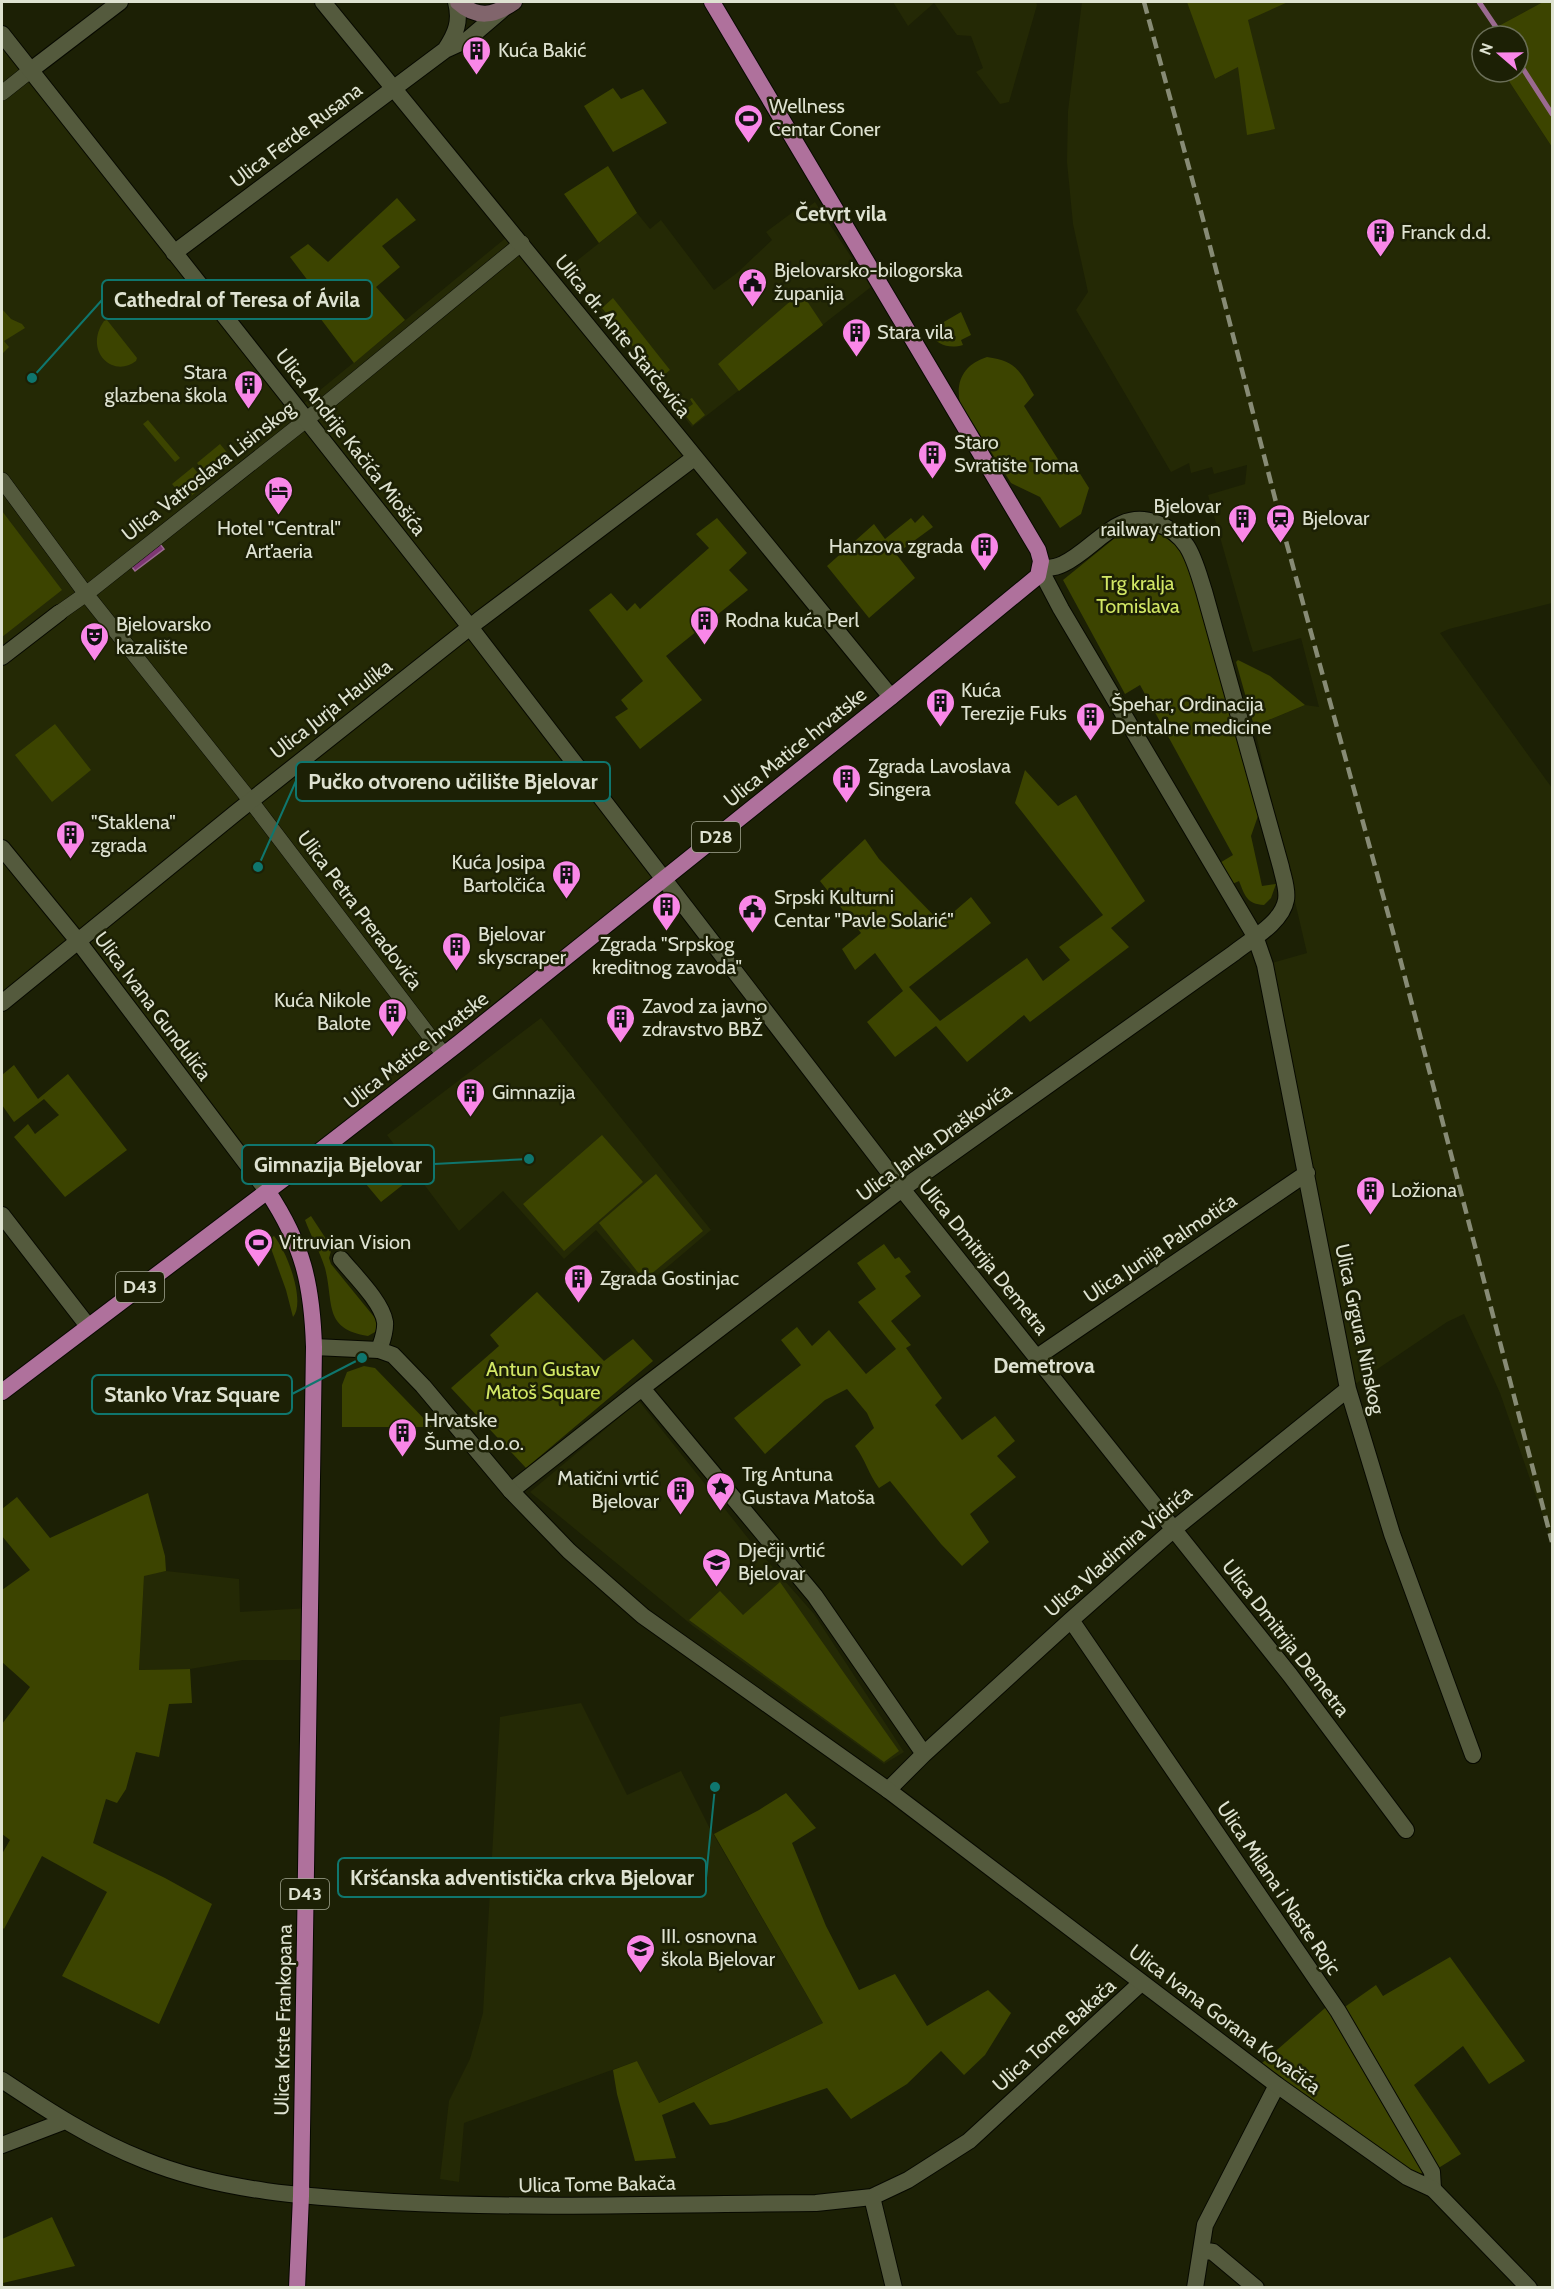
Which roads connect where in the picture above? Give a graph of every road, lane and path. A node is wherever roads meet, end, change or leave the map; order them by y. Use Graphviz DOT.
graph roads {
  1 [pos="120,2"];
  2 [pos="323,2"];
  3 [pos="457,2"];
  4 [pos="712,2"];
  5 [pos="507,6"];
  6 [pos="2,34"];
  7 [pos="445,50"];
  8 [pos="31,70"];
  9 [pos="393,88"];
  10 [pos="2,93"];
  11 [pos="522,243"];
  12 [pos="174,254"];
  13 [pos="306,420"];
  14 [pos="694,458"];
  15 [pos="2,480"];
  16 [pos="1040,569"];
  17 [pos="86,594"];
  18 [pos="59,613"];
  19 [pos="470,627"];
  20 [pos="2,657"];
  21 [pos="891,697"];
  22 [pos="250,800"];
  23 [pos="2,848"];
  24 [pos="664,879"];
  25 [pos="1255,936"];
  26 [pos="78,941"];
  27 [pos="2,1003"];
  28 [pos="444,1055"];
  29 [pos="1306,1173"];
  30 [pos="902,1189"];
  31 [pos="268,1192"];
  32 [pos="2,1215"];
  33 [pos="341,1259"];
  34 [pos="88,1326"];
  35 [pos="314,1347"];
  36 [pos="379,1350"];
  37 [pos="1037,1358"];
  38 [pos="642,1388"];
  39 [pos="1348,1389"];
  40 [pos="2,1392"];
  41 [pos="511,1491"];
  42 [pos="1174,1529"];
  43 [pos="1071,1620"];
  44 [pos="924,1754"];
  45 [pos="1473,1755"];
  46 [pos="888,1790"];
  47 [pos="1406,1830"];
  48 [pos="1141,1983"];
  49 [pos="2,2080"];
  50 [pos="1277,2085"];
  51 [pos="65,2121"];
  52 [pos="2,2145"];
  53 [pos="1433,2189"];
  54 [pos="301,2196"];
  55 [pos="872,2197"];
  56 [pos="1201,2250"];
  57 [pos="297,2288"];
  58 [pos="894,2288"];
  59 [pos="1195,2288"];
  60 [pos="1256,2288"];
  61 [pos="1528,2288"];
  1 -- 8 [label="street"];
  2 -- 9 [label="street, Ulica dr. Ante Starčevića"];
  3 -- 5 [label="main road"];
  3 -- 7 [label="street, Ulica Ferde Rusana"];
  4 -- 16 [label="main road"];
  5 -- 7 [label="street, Ulica Ferde Rusana"];
  6 -- 8 [label="street, Ulica Andrije Kačića Miošića"];
  7 -- 9 [label="street, Ulica Ferde Rusana"];
  8 -- 10 [label="street"];
  8 -- 12 [label="street, Ulica Andrije Kačića Miošića"];
  9 -- 11 [label="street, Ulica dr. Ante Starčevića"];
  9 -- 12 [label="street, Ulica Ferde Rusana"];
  11 -- 13 [label="street, Ulica Vatroslava Lisinskog"];
  11 -- 14 [label="street, Ulica dr. Ante Starčevića"];
  12 -- 13 [label="street, Ulica Andrije Kačića Miošića"];
  13 -- 17 [label="street, Ulica Vatroslava Lisinskog"];
  13 -- 19 [label="street, Ulica Andrije Kačića Miošića"];
  14 -- 19 [label="street, Ulica Jurja Haulika"];
  14 -- 21 [label="street, Ulica dr. Ante Starčevića"];
  15 -- 17 [label="street, Ulica Petra Preradovića"];
  16 -- 21 [label="main road, Ulica Matice hrvatske / D28"];
  16 -- 25 [label="street"];
  16 -- 25 [label="street"];
  17 -- 18 [label="street, Ulica Vatroslava Lisinskog"];
  17 -- 22 [label="street, Ulica Petra Preradovića"];
  18 -- 20 [label="street"];
  19 -- 22 [label="street, Ulica Jurja Haulika"];
  19 -- 24 [label="street, Ulica Andrije Kačića Miošića"];
  21 -- 24 [label="main road, Ulica Matice hrvatske / D28"];
  22 -- 26 [label="street, Ulica Jurja Haulika"];
  22 -- 28 [label="street, Ulica Petra Preradovića"];
  23 -- 26 [label="street, Ulica Ivana Gundulića"];
  24 -- 28 [label="main road, Ulica Matice hrvatske / D28"];
  24 -- 30 [label="street, Ulica Dmitrija Demetra"];
  25 -- 29 [label="street, Ulica Grgura Ninskog"];
  25 -- 30 [label="street, Ulica Janka Draškovića"];
  26 -- 27 [label="street, Ulica Jurja Haulika"];
  26 -- 31 [label="street, Ulica Ivana Gundulića"];
  28 -- 31 [label="main road, Ulica Matice hrvatske / D28"];
  29 -- 37 [label="street, Ulica Junija Palmotića"];
  29 -- 39 [label="street, Ulica Grgura Ninskog"];
  30 -- 37 [label="street, Ulica Dmitrija Demetra"];
  30 -- 38 [label="street, Ulica Janka Draškovića"];
  31 -- 34 [label="main road, Ulica Matice hrvatske / D43"];
  31 -- 35 [label="main road, D43"];
  32 -- 34 [label="street"];
  33 -- 36 [label="street"];
  34 -- 40 [label="main road, Ulica Matice hrvatske / D43"];
  35 -- 36 [label="street"];
  35 -- 54 [label="main road, Ulica Krste Frankopana / D43"];
  36 -- 41 [label="street"];
  37 -- 42 [label="street, Ulica Dmitrija Demetra"];
  38 -- 41 [label="street"];
  38 -- 44 [label="street"];
  39 -- 42 [label="street, Ulica Vladimira Vidrića"];
  39 -- 45 [label="street, Ulica Grgura Ninskog"];
  41 -- 46 [label="street"];
  42 -- 43 [label="street, Ulica Vladimira Vidrića"];
  42 -- 47 [label="street, Ulica Dmitrija Demetra"];
  43 -- 44 [label="street, Ulica Vladimira Vidrića"];
  43 -- 53 [label="street, Ulica Milana i Naste Rojc"];
  44 -- 46 [label="street"];
  46 -- 48 [label="street, Ulica Ivana Gorana Kovačića"];
  48 -- 50 [label="street, Ulica Ivana Gorana Kovačića"];
  48 -- 55 [label="street, Ulica Tome Bakača"];
  49 -- 51 [label="street, Ulica Tome Bakača"];
  50 -- 53 [label="street, Ulica Ivana Gorana Kovačića"];
  50 -- 56 [label="street"];
  51 -- 52 [label="street"];
  51 -- 54 [label="street, Ulica Tome Bakača"];
  53 -- 61 [label="street, Ulica Ivana Gorana Kovačića"];
  54 -- 55 [label="street, Ulica Tome Bakača"];
  54 -- 57 [label="main road, Ulica Krste Frankopana / D43"];
  55 -- 58 [label="street"];
  56 -- 59 [label="street"];
  56 -- 60 [label="street"];
}
